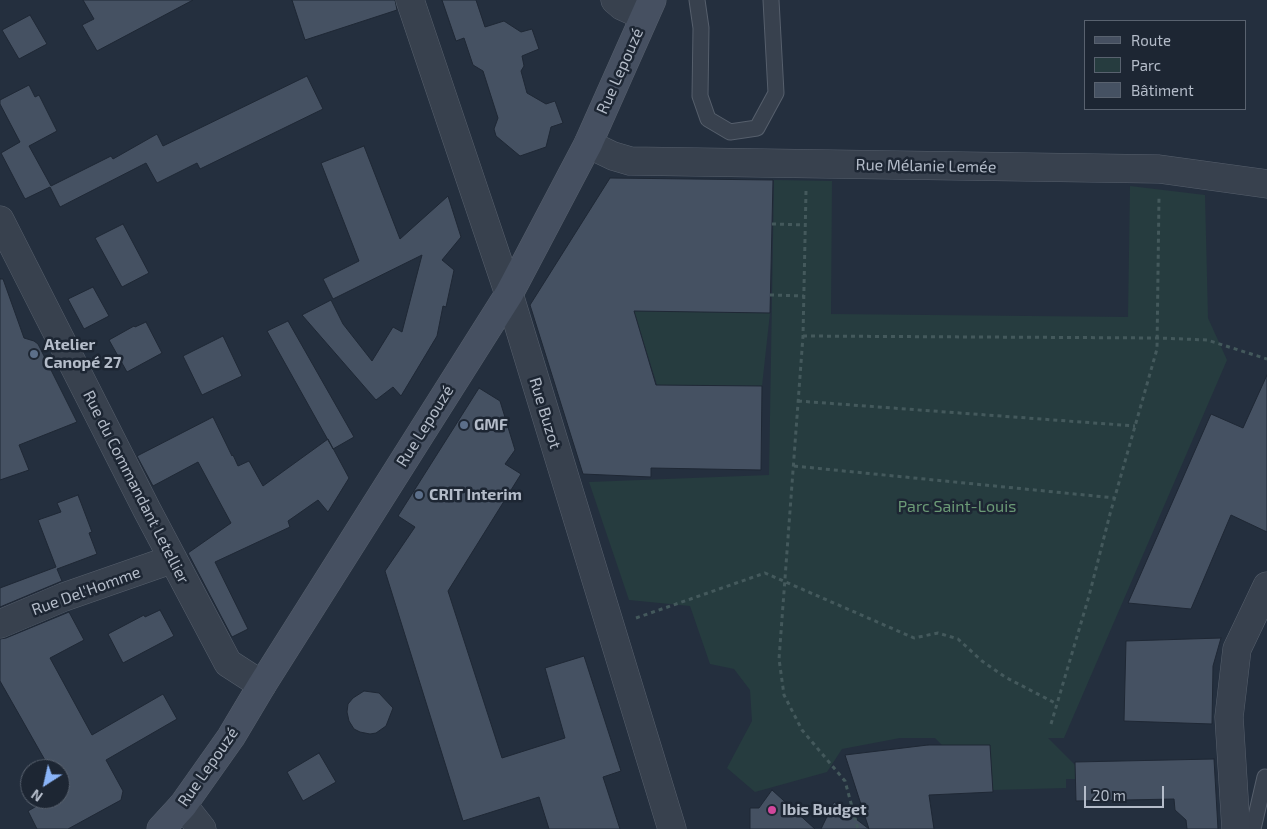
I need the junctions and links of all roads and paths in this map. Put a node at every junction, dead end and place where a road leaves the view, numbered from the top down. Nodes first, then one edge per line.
1 (410, 0) edge
2 (615, 0) edge
3 (697, 0) edge
4 (771, 0) edge
5 (648, 8) edge
6 (588, 144) junction
7 (807, 164) junction
8 (1159, 169) junction
9 (1267, 184) edge
10 (0, 220) edge
11 (772, 224) dead end
12 (805, 225) junction
13 (509, 294) junction
14 (770, 295) dead end
15 (804, 296) junction
16 (803, 336) junction
17 (1158, 338) junction
18 (1267, 359) edge
19 (798, 402) junction
20 (1135, 426) junction
21 (794, 466) junction
22 (1115, 498) junction
23 (173, 559) junction
24 (786, 580) junction
25 (1267, 586) edge
26 (0, 624) edge
27 (611, 627) junction
28 (262, 685) junction
29 (1057, 704) junction
30 (1051, 724) dead end
31 (1264, 777) dead end
32 (183, 805) junction
33 (161, 829) edge
34 (202, 829) edge
35 (672, 829) edge
36 (858, 829) edge
37 (1236, 829) edge
38 (1253, 829) edge

1 - 13 street, Rue Buzot
2 - 5 street
3 - 4 lane
5 - 6 main road, Rue Lepouzé
6 - 7 street, Rue Mélanie Lemée
6 - 13 main road, Rue Lepouzé
7 - 8 street, Rue Mélanie Lemée
7 - 12 path
8 - 9 street, Rue Mélanie Lemée
8 - 17 path
10 - 23 street, Rue du Commandant Letellier
11 - 12 path
12 - 15 path
13 - 27 street, Rue Buzot
13 - 28 main road, Rue Lepouzé
14 - 15 path
15 - 16 path
16 - 17 path
16 - 19 path
17 - 18 path
17 - 20 path
19 - 20 path
19 - 21 path
20 - 22 path
21 - 22 path
21 - 24 path
22 - 29 path
23 - 26 street, Rue Del'Homme
23 - 28 street, Rue du Commandant Letellier
24 - 27 path
24 - 29 path
24 - 36 path
25 - 37 street
27 - 35 street, Rue Buzot
28 - 32 main road, Rue Lepouzé
29 - 30 path
31 - 38 lane
32 - 33 main road, Rue Lepouzé
32 - 34 street

